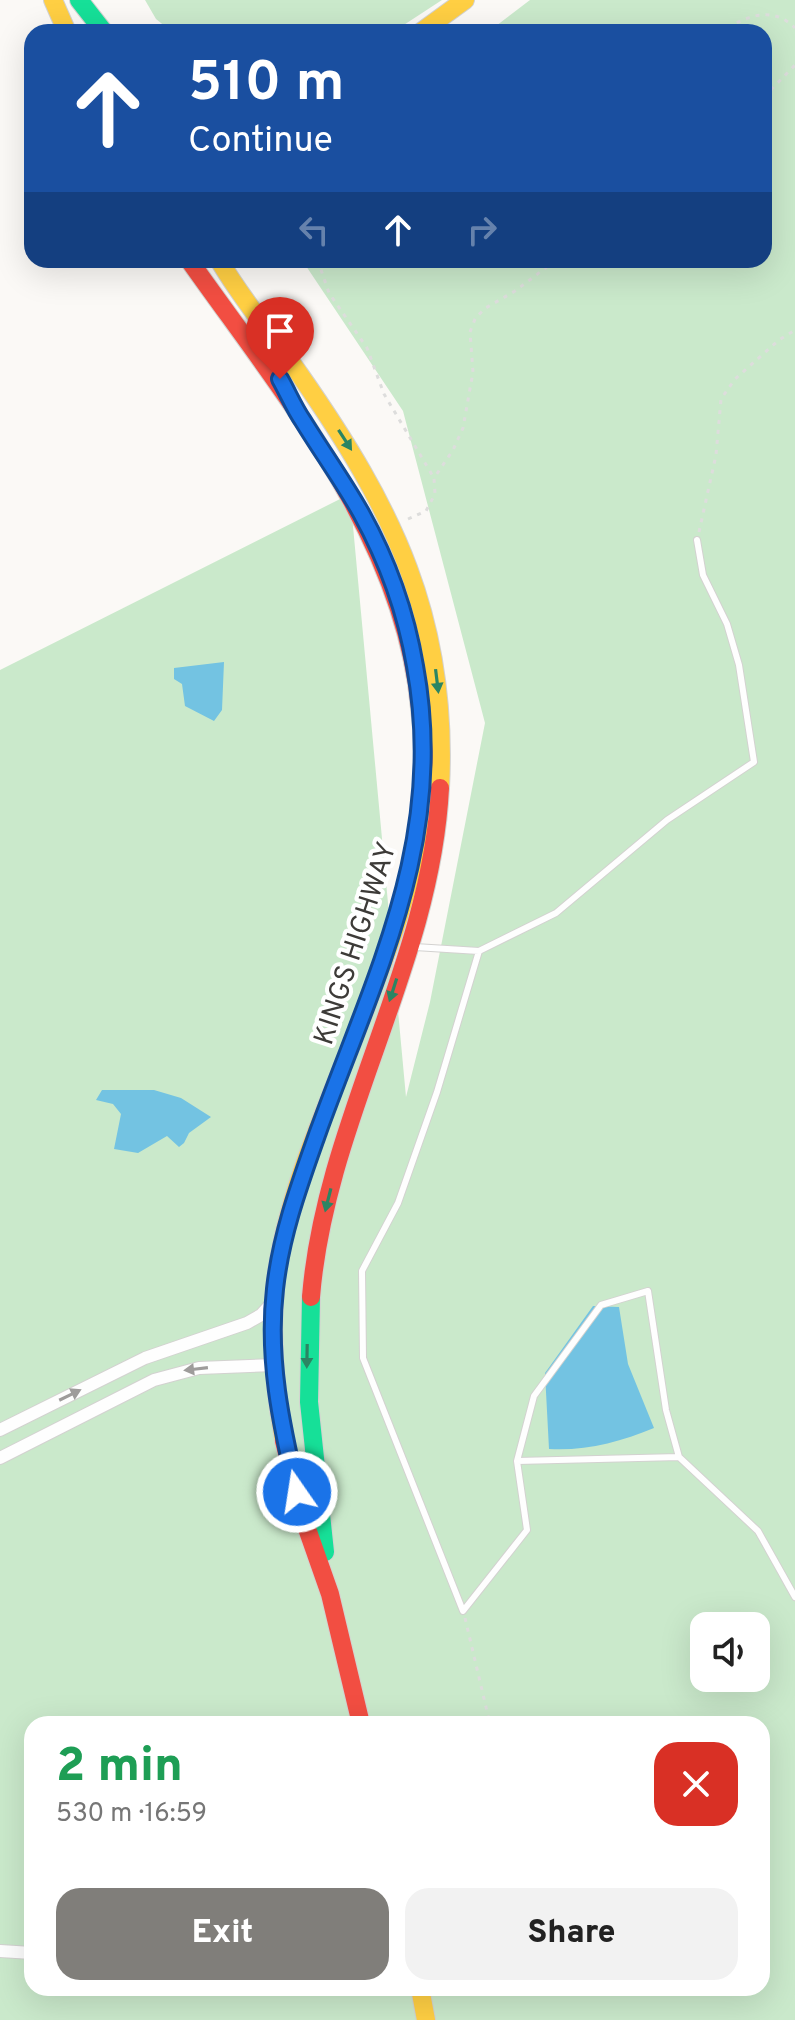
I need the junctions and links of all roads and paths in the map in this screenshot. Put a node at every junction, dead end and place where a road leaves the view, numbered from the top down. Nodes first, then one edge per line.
1 (44, 0) edge
2 (53, 0) edge
3 (79, 0) edge
4 (465, 0) edge
5 (52, 24) edge
6 (64, 24) edge
7 (96, 24) edge
8 (432, 24) edge
9 (740, 24) edge
10 (795, 28) edge
11 (795, 65) edge
12 (772, 89) edge
13 (195, 268) edge
14 (207, 268) edge
15 (224, 268) edge
16 (233, 268) edge
17 (320, 268) edge
18 (545, 268) edge
19 (253, 307) junction
20 (795, 330) edge
21 (302, 420) junction
22 (434, 478) junction
23 (426, 511) dead end
24 (697, 540) joint
25 (408, 946) junction
26 (479, 951) junction
27 (317, 1250) junction
28 (274, 1300) junction
29 (274, 1365) junction
30 (0, 1430) edge
31 (679, 1457) junction
32 (0, 1458) edge
33 (517, 1461) junction
34 (329, 1592) junction
35 (795, 1597) edge
36 (463, 1611) junction
37 (359, 1716) edge
38 (488, 1716) edge
39 (0, 1951) edge
40 (24, 1952) edge
41 (422, 1996) edge
42 (426, 2020) edge

1 - 5 main road
2 - 6 main road
3 - 7 main road
4 - 8 main road
9 - 10 path
11 - 12 path
13 - 21 main road, KINGS HIGHWAY
14 - 21 main road
15 - 19 main road, KINGS HIGHWAY
16 - 19 main road
17 - 22 path
18 - 22 path
19 -> 25 main road, KINGS HIGHWAY
20 - 24 path
21 - 28 main road, KINGS HIGHWAY
22 - 23 path
24 - 26 lane
25 - 26 lane
25 -> 27 main road, KINGS HIGHWAY
26 - 36 lane
27 - 29 main road
27 -> 34 main road, KINGS HIGHWAY
28 - 29 main road, KINGS HIGHWAY
30 -> 28 street
29 -> 32 street
29 - 34 main road, KINGS HIGHWAY
31 - 33 lane
31 - 33 lane
31 - 35 lane
33 - 36 lane
34 - 37 main road, KINGS HIGHWAY
36 - 38 path
39 - 40 street
41 - 42 main road

